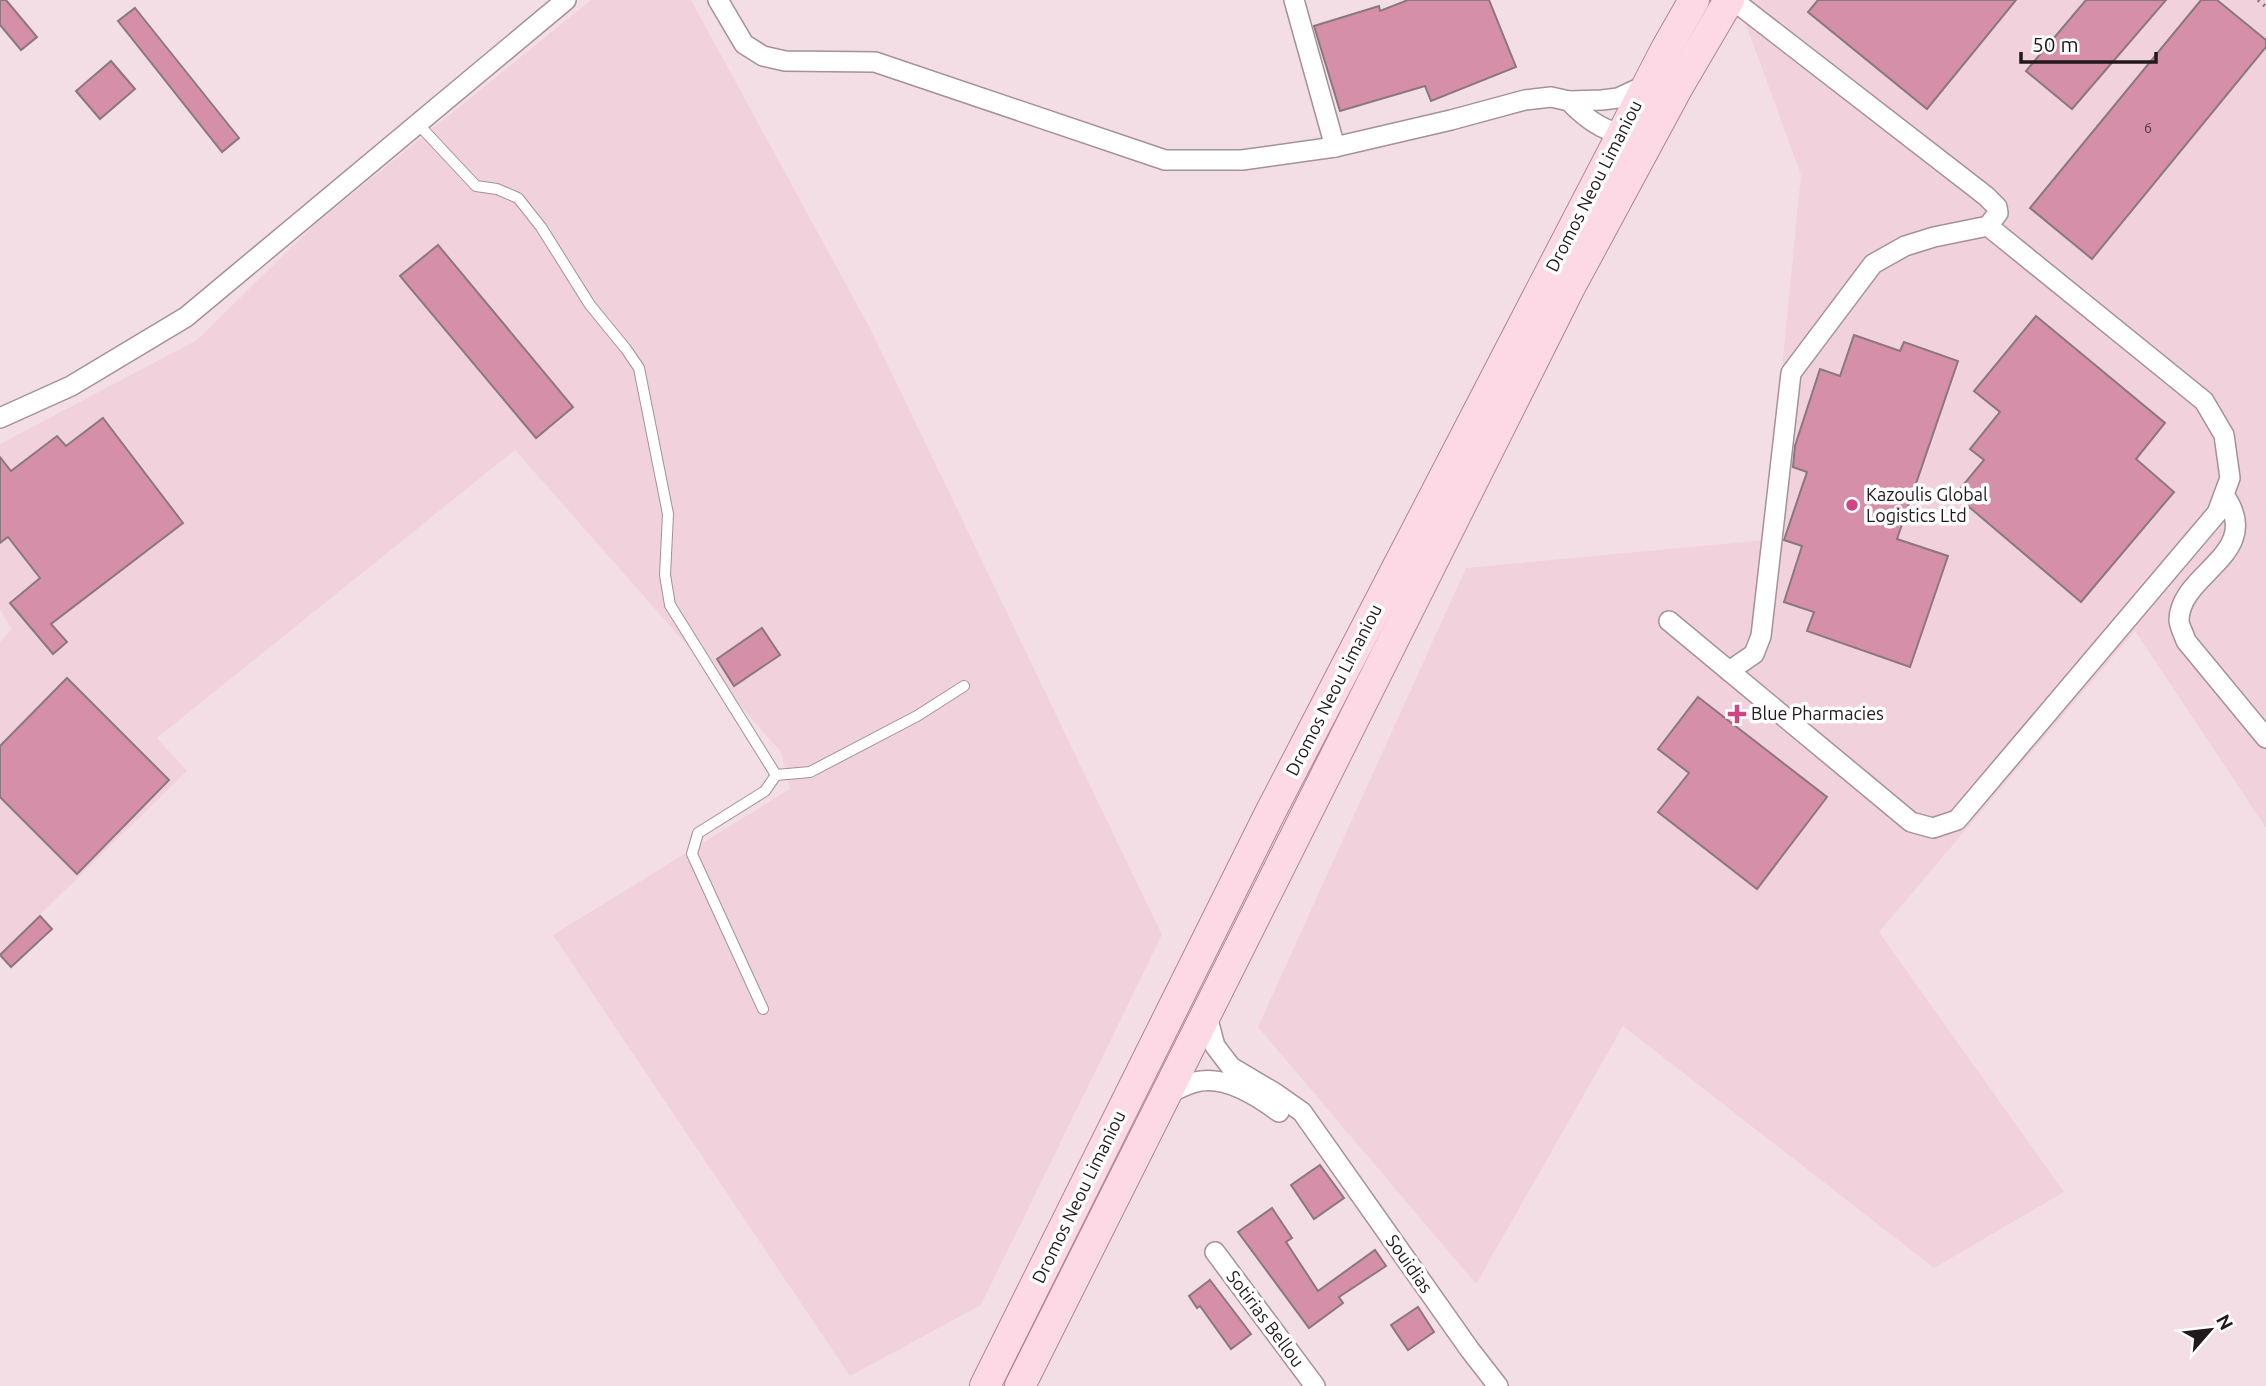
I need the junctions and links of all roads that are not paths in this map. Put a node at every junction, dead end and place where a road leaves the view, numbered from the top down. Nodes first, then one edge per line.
1 (566, 0) edge
2 (718, 0) edge
3 (1294, 0) edge
4 (1694, 0) edge
5 (1731, 0) edge
6 (1648, 84) junction
7 (1678, 87) junction
8 (1569, 101) junction
9 (418, 124) junction
10 (1622, 134) junction
11 (1335, 147) junction
12 (1988, 226) junction
13 (0, 418) edge
14 (2224, 495) junction
15 (1669, 621) dead end
16 (1728, 671) junction
17 (964, 686) dead end
18 (2266, 738) edge
19 (776, 775) junction
20 (763, 1009) dead end
21 (1207, 1016) junction
22 (1169, 1093) junction
23 (1321, 1140) junction
24 (1215, 1252) dead end
25 (985, 1386) edge
26 (1020, 1386) edge
27 (1315, 1386) edge
28 (1498, 1386) edge

1 - 9 street
2 - 11 street
3 - 11 street
4 - 6 main road, Dromos Neou Limaniou
5 - 7 main road, Dromos Neou Limaniou
5 - 12 street
6 - 8 street
6 - 10 main road, Dromos Neou Limaniou
7 - 10 street
7 - 21 main road, Dromos Neou Limaniou
8 - 10 street
8 - 11 street
9 - 13 street
9 - 19 lane
10 - 25 main road, Dromos Neou Limaniou
12 - 14 street
12 - 16 street
14 - 16 street
14 - 18 street
15 - 16 street
17 - 19 lane
19 - 20 lane
21 - 22 main road, Dromos Neou Limaniou
21 - 23 street, Souidias
22 - 23 street, Souidias
22 - 26 main road, Dromos Neou Limaniou
23 - 28 street, Souidias
24 - 27 street, Sotirias Bellou

